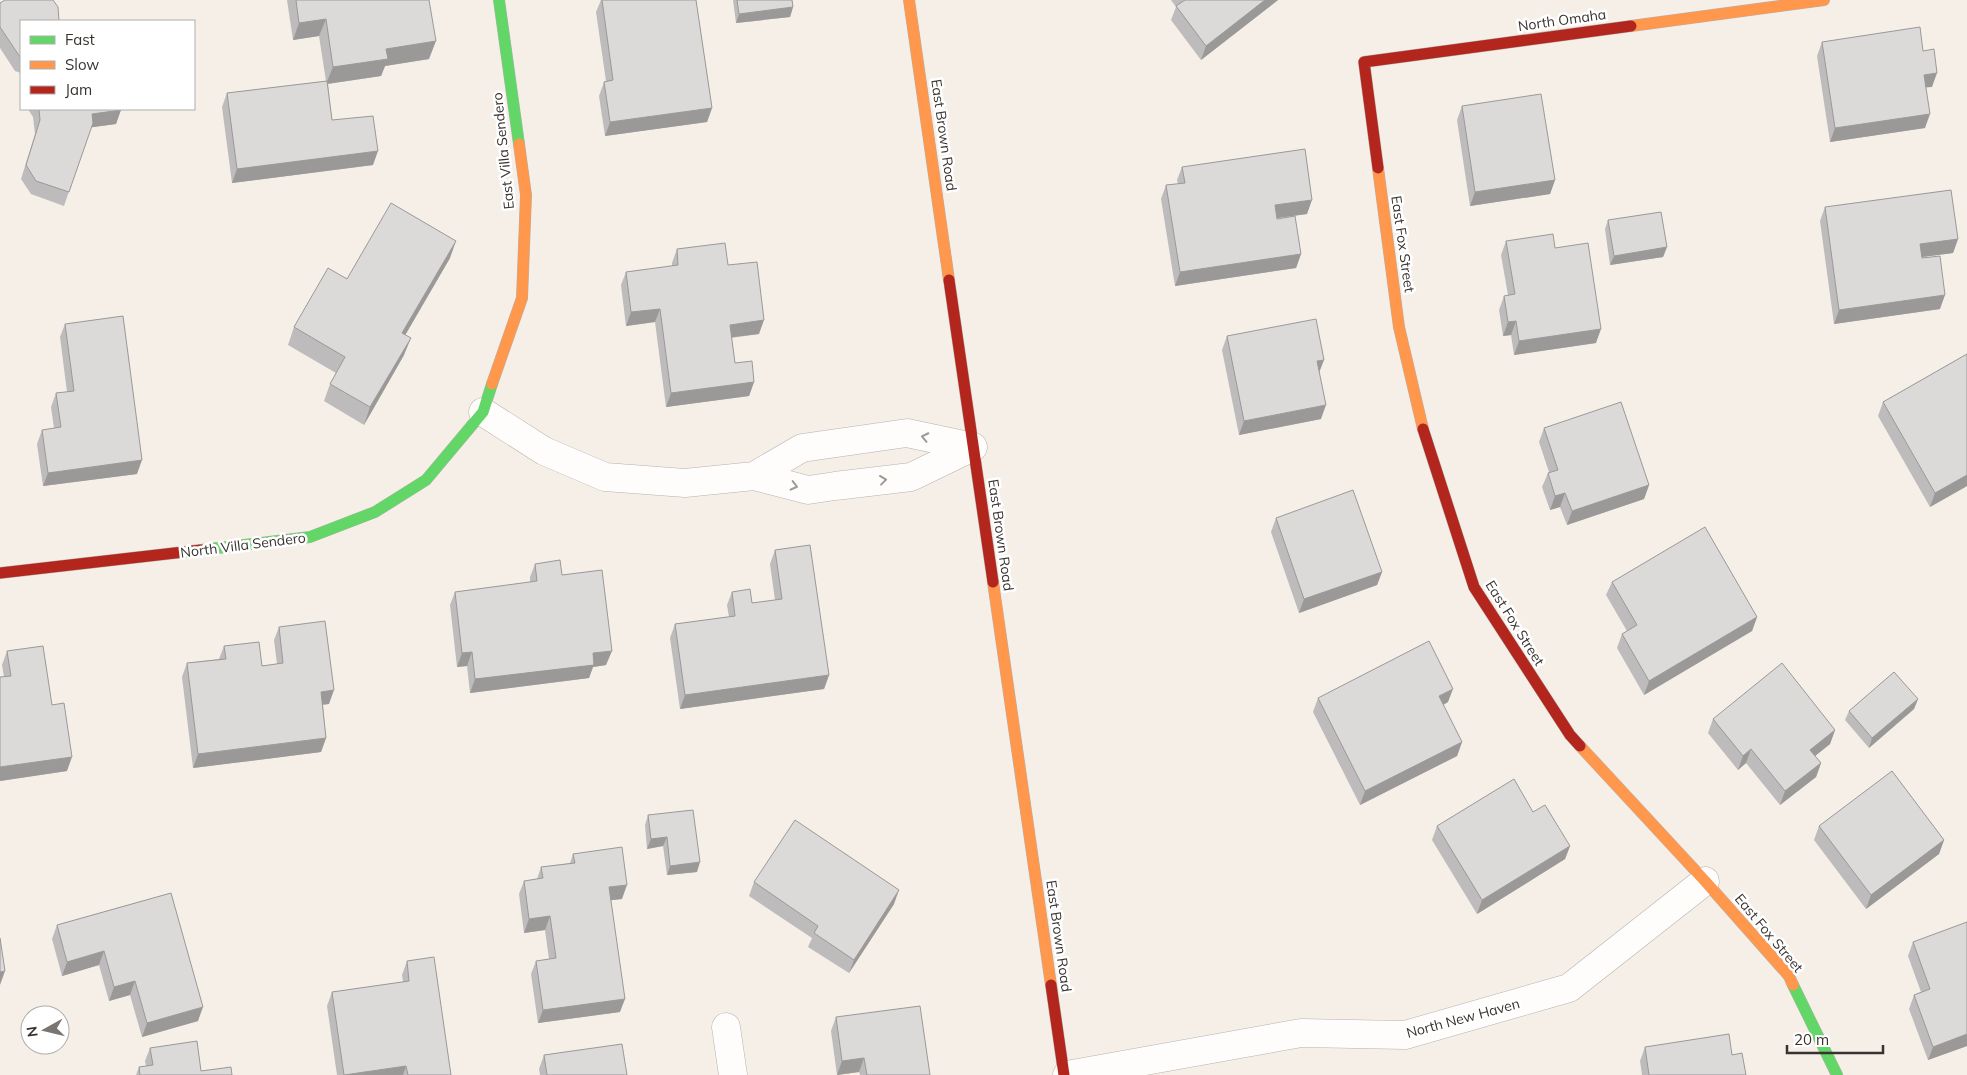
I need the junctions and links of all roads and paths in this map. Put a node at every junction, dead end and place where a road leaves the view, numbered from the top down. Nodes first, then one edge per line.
1 (499, 0) edge
2 (909, 0) edge
3 (1824, 0) edge
4 (1364, 62) joint
5 (483, 412) junction
6 (973, 447) junction
7 (754, 476) junction
8 (0, 573) edge
9 (1705, 881) junction
10 (726, 1027) dead end
11 (733, 1075) edge
12 (1065, 1075) edge
13 (1837, 1075) edge

1 - 5 street, East Villa Sendero
2 - 6 street, East Brown Road
3 - 4 street, North Omaha
4 - 9 street, East Fox Street
5 - 7 street
5 - 8 street, North Villa Sendero
7 -> 6 street
6 -> 7 street
6 - 12 street, East Brown Road
9 - 12 street, North New Haven
9 - 13 street, East Fox Street
10 - 11 street

